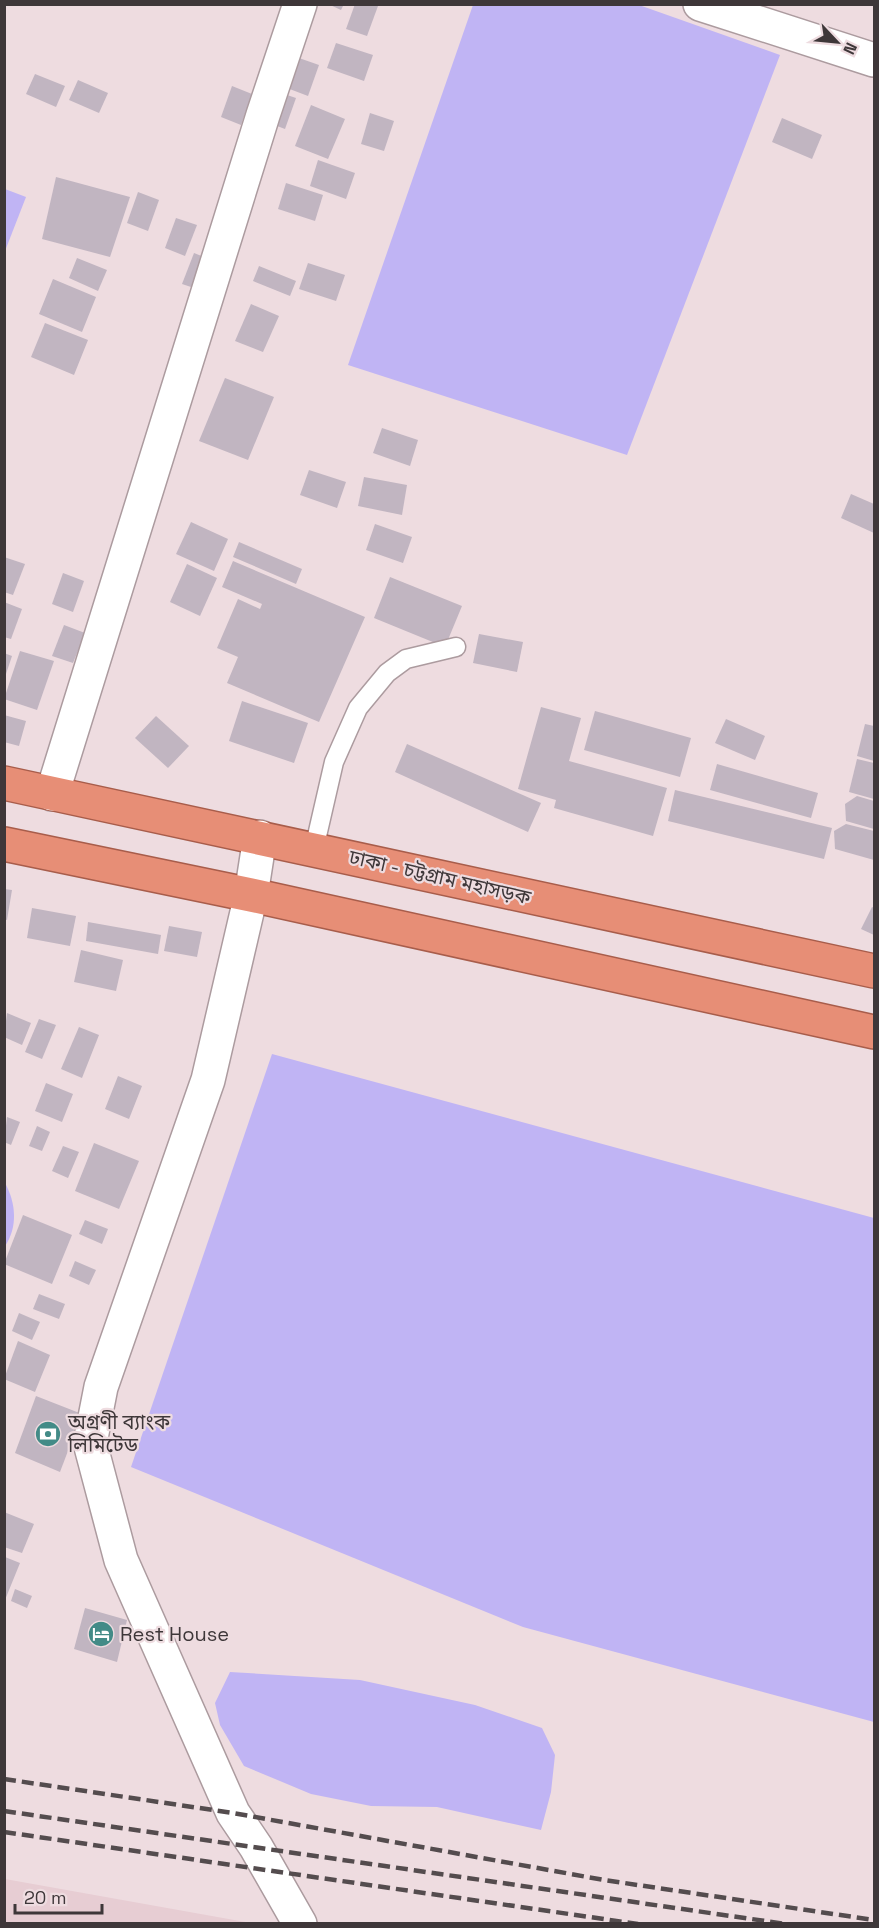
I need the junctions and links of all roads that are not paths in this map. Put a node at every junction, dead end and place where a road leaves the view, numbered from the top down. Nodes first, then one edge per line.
1 (300, 4) edge
2 (700, 4) edge
3 (874, 60) edge
4 (456, 647) dead end
5 (4, 783) edge
6 (52, 794) junction
7 (260, 837) junction
8 (4, 844) edge
9 (314, 849) junction
10 (251, 895) junction
11 (874, 971) edge
12 (874, 1032) edge
13 (300, 1923) edge

1 - 6 street
2 - 3 street
4 - 9 lane
5 - 6 highway, ঢাকা - চট্টগ্রাম মহাসড়ক
6 - 7 highway, ঢাকা - চট্টগ্রাম মহাসড়ক
7 - 9 highway, ঢাকা - চট্টগ্রাম মহাসড়ক
7 - 10 street
8 - 10 highway
9 - 11 highway, ঢাকা - চট্টগ্রাম মহাসড়ক
10 - 12 highway
10 - 13 street

